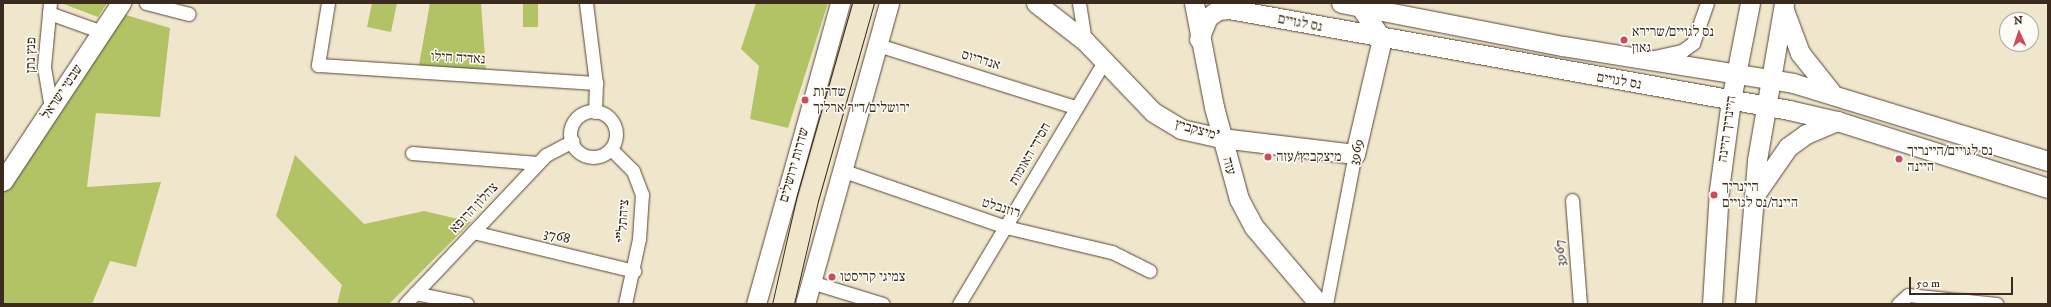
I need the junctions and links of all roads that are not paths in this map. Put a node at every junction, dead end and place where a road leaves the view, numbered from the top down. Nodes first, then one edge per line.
1 (121, 3) edge
2 (146, 3) edge
3 (328, 3) edge
4 (586, 3) edge
5 (840, 3) edge
6 (889, 3) edge
7 (1036, 3) edge
8 (1079, 3) edge
9 (1194, 3) edge
10 (1341, 3) edge
11 (1707, 3) edge
12 (1750, 3) edge
13 (1361, 4) edge
14 (1784, 4) edge
15 (50, 8) edge
16 (189, 14) dead end
17 (102, 32) junction
18 (1199, 39) junction
19 (1382, 39) junction
20 (1085, 41) junction
21 (878, 45) junction
22 (1649, 58) junction
23 (1104, 62) junction
24 (1736, 72) junction
25 (1769, 78) junction
26 (596, 83) junction
27 (1831, 92) junction
28 (1731, 100) junction
29 (1764, 106) junction
30 (1075, 107) junction
31 (51, 108) junction
32 (595, 112) junction
33 (1837, 121) junction
34 (1221, 138) junction
35 (572, 141) junction
36 (611, 149) junction
37 (412, 153) dead end
38 (1354, 154) junction
39 (2048, 161) edge
40 (538, 163) junction
41 (844, 171) junction
42 (3, 181) edge
43 (2048, 188) edge
44 (1753, 197) junction
45 (1572, 200) dead end
46 (1006, 227) junction
47 (473, 232) junction
48 (634, 271) junction
49 (1150, 271) dead end
50 (811, 282) junction
51 (415, 293) junction
52 (405, 304) edge
53 (467, 304) edge
54 (625, 304) edge
55 (756, 304) edge
56 (805, 304) edge
57 (883, 304) edge
58 (959, 304) edge
59 (1319, 304) edge
60 (1326, 304) edge
61 (1580, 304) edge
62 (1712, 304) edge
63 (1745, 304) edge
64 (1898, 304) edge
65 (1997, 304) edge

1 - 17 street, שבטי ישראל
2 - 16 street
3 - 26 street, נאדיה חילו
4 - 26 street
5 - 55 street, שדרות ירושלים
6 - 21 street
7 - 20 street, מיצקביץ'
8 - 20 street
9 - 18 street, עזה
10 - 13 street, נס לגויים
11 - 22 street
12 - 24 street, היינריך היינה
13 - 19 street
13 - 22 street, נס לגויים
14 - 25 street
14 - 27 street
15 - 17 street
15 - 31 street, פנץ נתן
17 - 31 street, שבטי ישראל
18 - 19 street, נס לגויים
18 - 34 street, עזה
19 - 28 street, נס לגויים
19 - 38 street, 3969
20 - 23 street, מיצקביץ'
21 - 30 street, אנדריוס
21 - 41 street
22 - 24 street, נס לגויים
23 - 30 street, חסידי האומות
23 - 34 street, מיצקביץ'
24 - 25 street, נס לגויים
24 - 28 street, היינריך היינה
25 - 27 street, נס לגויים
25 - 29 street
26 - 32 street
27 - 39 street, נס לגויים
28 - 29 street, נס לגויים
28 - 62 street, היינריך היינה
29 - 33 street, נס לגויים
29 - 44 street
30 - 46 street, חסידי האומות
31 - 42 street, שבטי ישראל
32 - 35 street
32 - 36 street
33 - 43 street, נס לגויים
33 - 44 street
34 - 38 street, מיצקביץ'
34 - 59 street, עזה
35 - 36 street
35 - 40 street, צהלון הרופא
36 - 48 street, ציהתל"י
37 - 40 street
38 - 60 street, 3969
40 - 47 street, צהלון הרופא
41 - 46 street, רוזנבלט
41 - 50 street
44 - 63 street
45 - 61 street, 3967
46 - 49 street, רוזנבלט
46 - 58 street, חסידי האומות
47 - 48 street, 3768
47 - 51 street, צהלון הרופא
48 - 54 street, ציהתל"י
50 - 56 street
50 - 57 street
51 - 52 street, צהלון הרופא
51 - 53 street
64 - 65 street

